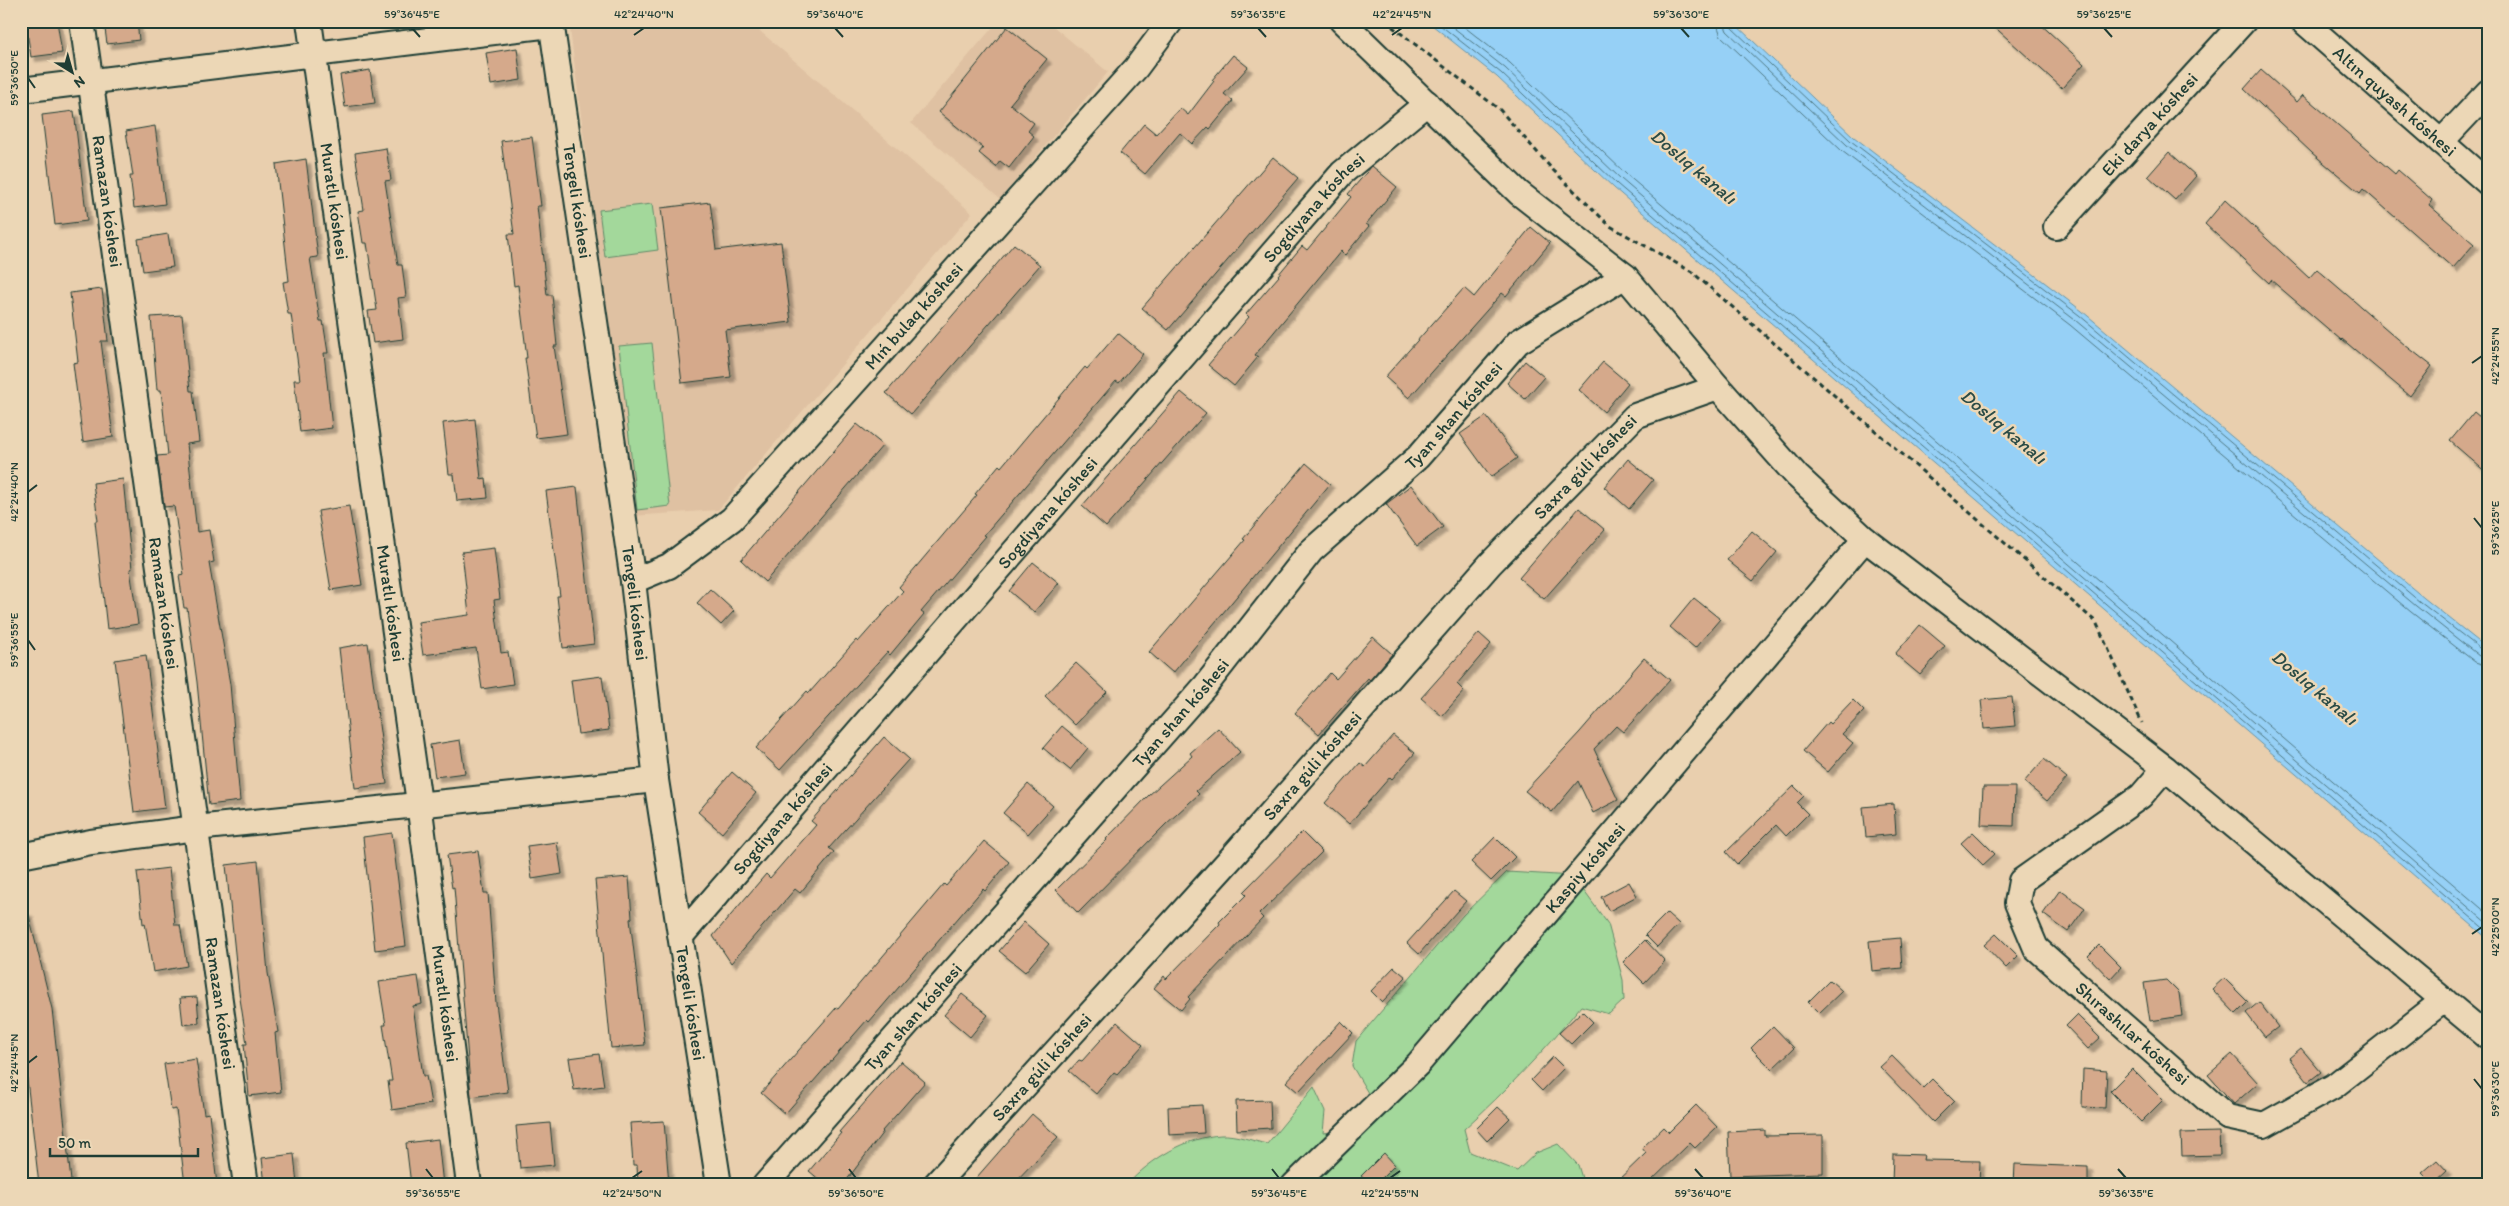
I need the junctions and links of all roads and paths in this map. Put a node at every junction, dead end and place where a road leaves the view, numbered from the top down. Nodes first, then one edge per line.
1 (82, 21) edge
2 (309, 21) edge
3 (1171, 21) edge
4 (1342, 21) edge
5 (1386, 21) edge
6 (2244, 21) edge
7 (2303, 21) edge
8 (551, 23) edge
9 (314, 56) junction
10 (90, 80) junction
11 (21, 90) edge
12 (2488, 92) edge
13 (1428, 103) junction
14 (2441, 142) junction
15 (2488, 183) edge
16 (2056, 227) dead end
17 (1625, 276) junction
18 (1718, 387) junction
19 (1865, 539) junction
20 (632, 582) junction
21 (2143, 724) dead end
22 (2165, 768) junction
23 (656, 780) junction
24 (419, 803) junction
25 (196, 828) junction
26 (21, 856) edge
27 (681, 936) junction
28 (2444, 1000) junction
29 (2488, 1037) edge
30 (246, 1185) edge
31 (470, 1185) edge
32 (719, 1185) edge
33 (765, 1185) edge
34 (935, 1185) edge
35 (1294, 1185) edge

1 - 10 street, Ramazan kóshesi
2 - 9 street, Muratlı kóshesi
3 - 20 street, Mıń bulaq kóshesi
4 - 13 street
5 - 21 path
6 - 16 street, Eki darya kóshesi
7 - 14 street, Altın quyash kóshesi
8 - 9 street
8 - 20 street, Tengeli kóshesi
9 - 10 street
9 - 24 street, Muratlı kóshesi
10 - 11 street
10 - 25 street, Ramazan kóshesi
12 - 14 street
13 - 17 street
13 - 27 street, Sogdiyana kóshesi
14 - 15 street, Altın quyash kóshesi
17 - 18 street
17 - 33 street, Tyan shan kóshesi
18 - 19 street
18 - 34 street, Saxra gúli kóshesi
19 - 22 street
19 - 35 street, Kaspiy kóshesi
20 - 23 street, Tengeli kóshesi
22 - 28 street
22 - 28 street, Shırashılar kóshesi
23 - 24 street
23 - 27 street, Tengeli kóshesi
24 - 25 street
24 - 31 street, Muratlı kóshesi
25 - 26 street
25 - 30 street, Ramazan kóshesi
27 - 32 street, Tengeli kóshesi
28 - 29 street

